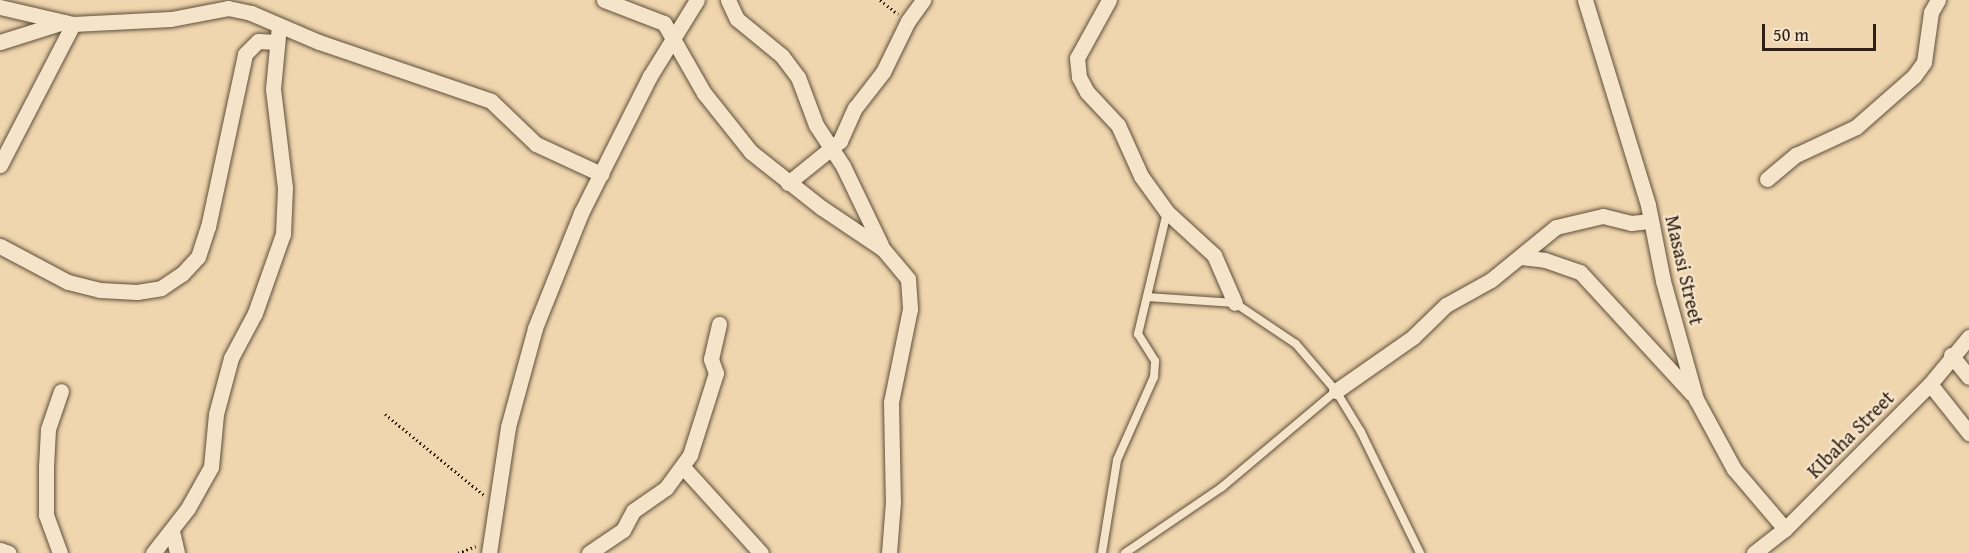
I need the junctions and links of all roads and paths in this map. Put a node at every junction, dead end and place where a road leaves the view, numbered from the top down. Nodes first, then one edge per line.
1 (604, 0) edge
2 (697, 0) edge
3 (728, 0) edge
4 (880, 0) edge
5 (923, 0) edge
6 (1109, 0) edge
7 (1585, 0) edge
8 (1938, 0) edge
9 (231, 4) edge
10 (0, 7) edge
11 (908, 21) junction
12 (69, 23) junction
13 (279, 25) junction
14 (672, 40) junction
15 (0, 42) edge
16 (277, 42) junction
17 (832, 148) junction
18 (0, 165) edge
19 (601, 174) junction
20 (1767, 179) dead end
21 (788, 183) junction
22 (1167, 212) junction
23 (1651, 221) junction
24 (2, 243) edge
25 (883, 249) junction
26 (1521, 257) junction
27 (1147, 297) junction
28 (1235, 303) junction
29 (719, 324) dead end
30 (1969, 337) edge
31 (1951, 355) junction
32 (1969, 377) edge
33 (1930, 384) junction
34 (61, 391) dead end
35 (1336, 391) junction
36 (1696, 399) junction
37 (385, 414) dead end
38 (1969, 433) edge
39 (683, 467) junction
40 (495, 505) junction
41 (1785, 529) junction
42 (172, 531) junction
43 (0, 550) edge
44 (1419, 552) edge
45 (9, 553) edge
46 (60, 553) edge
47 (153, 553) edge
48 (177, 553) edge
49 (489, 553) edge
50 (590, 553) edge
51 (761, 553) edge
52 (889, 553) edge
53 (1102, 553) edge
54 (1125, 553) edge
55 (1754, 553) edge

1 - 14 street
2 - 14 street
3 - 17 street
4 - 11 path
5 - 11 street
6 - 22 street
7 - 23 street, Masasi Street
8 - 20 street
9 - 12 street
9 - 13 street
10 - 12 street
11 - 17 street
12 - 15 street
12 - 18 street
13 - 16 street
13 - 19 street
14 - 19 street
14 - 21 street
16 - 24 street
16 - 42 street
17 - 21 street
17 - 25 street
19 - 40 street
21 - 25 street
22 - 27 lane
22 - 28 street
23 - 26 street
23 - 36 street, Masasi Street
25 - 52 street
26 - 35 street
26 - 36 street
27 - 28 lane
27 - 53 lane
28 - 35 lane
29 - 39 street
30 - 31 street, KIbaha Street
31 - 32 street
31 - 33 street, KIbaha Street
33 - 38 street
33 - 41 street, KIbaha Street
34 - 46 street
35 - 44 lane
35 - 54 lane
36 - 41 street, Masasi Street
37 - 40 path
39 - 50 street
39 - 51 street
40 - 49 street
41 - 55 street, KIbaha Street
42 - 47 street
42 - 48 street
43 - 45 street

